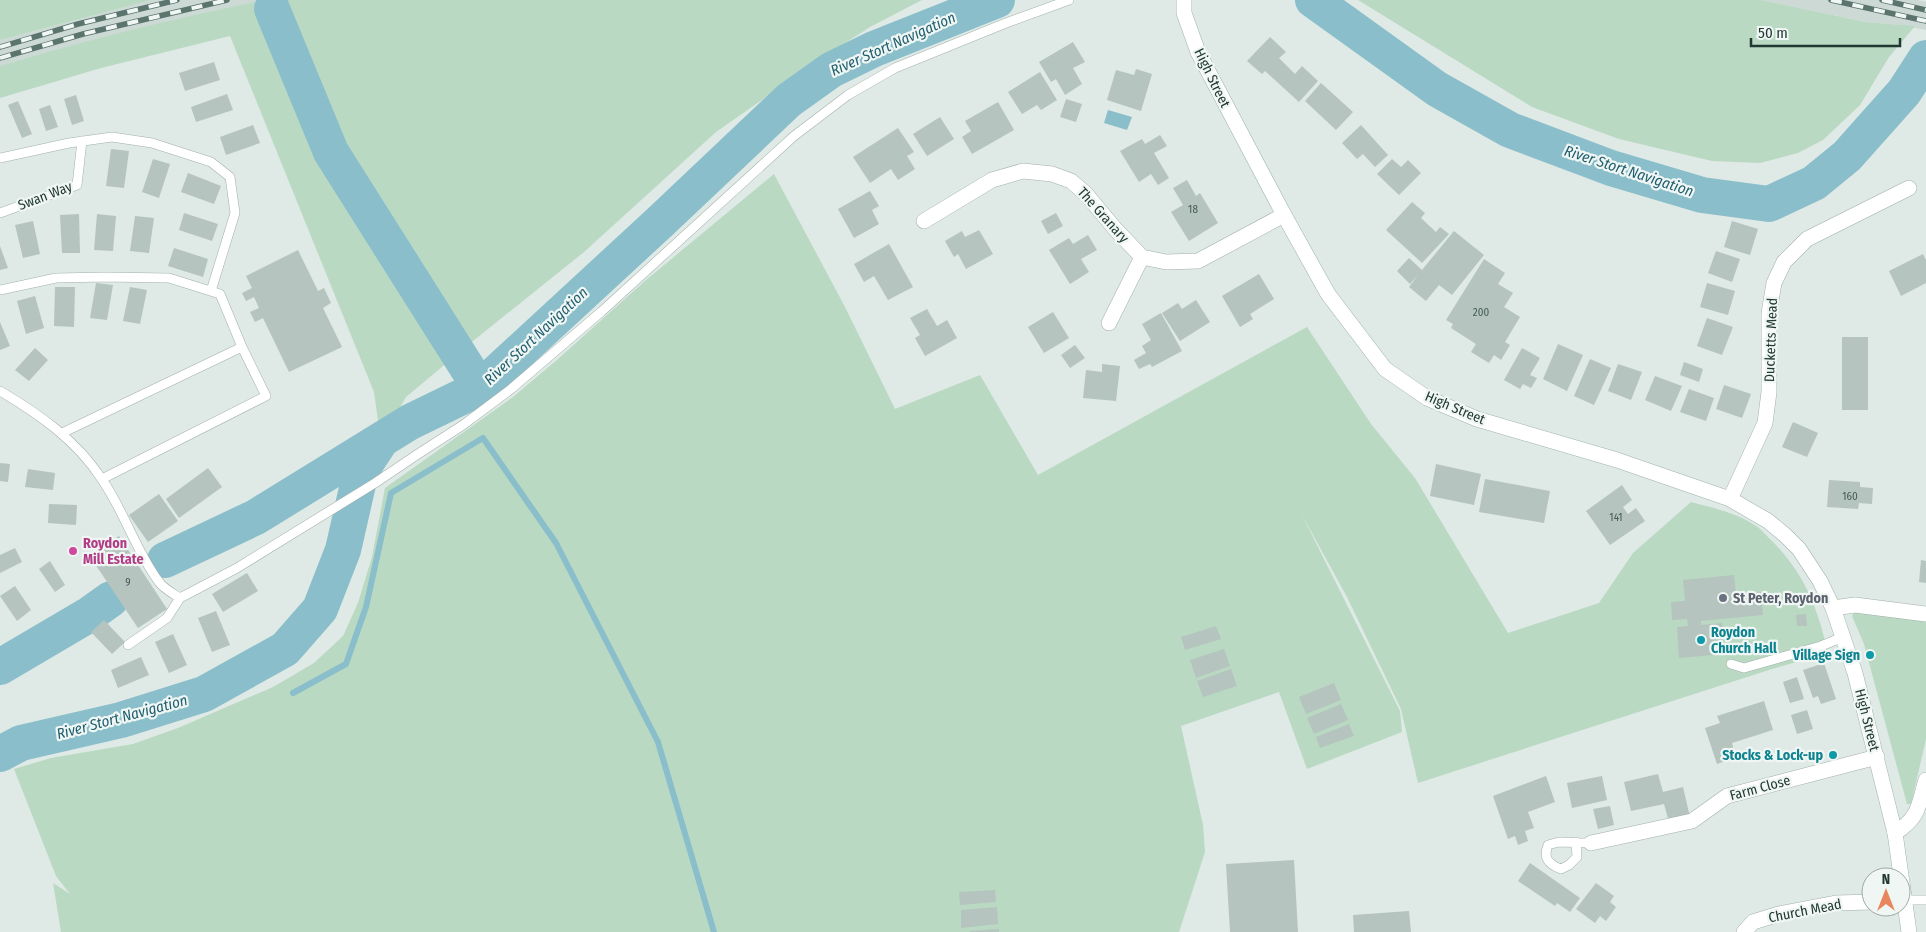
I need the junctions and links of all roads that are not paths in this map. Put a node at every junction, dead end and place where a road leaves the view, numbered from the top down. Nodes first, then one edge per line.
1 (1069, 0) edge
2 (1184, 0) edge
3 (82, 141) junction
4 (0, 158) edge
5 (1909, 188) dead end
6 (0, 213) edge
7 (1284, 216) junction
8 (924, 221) dead end
9 (1142, 257) junction
10 (0, 290) edge
11 (211, 291) junction
12 (1109, 323) dead end
13 (242, 347) junction
14 (0, 391) edge
15 (62, 433) junction
16 (102, 479) junction
17 (1730, 499) junction
18 (180, 598) junction
19 (1833, 608) junction
20 (1926, 614) edge
21 (1843, 636) junction
22 (128, 645) dead end
23 (1731, 664) dead end
24 (1877, 757) junction
25 (1926, 780) edge
26 (1895, 833) junction
27 (1584, 843) dead end
28 (1899, 867) edge
29 (1911, 900) edge
30 (1926, 900) edge
31 (1861, 902) edge
32 (1906, 917) edge
33 (1744, 932) edge
34 (1909, 932) edge

1 - 18 lane
2 - 7 street, High Street
3 - 4 lane
3 - 6 lane, Swan Way
3 - 11 lane
5 - 17 street, Ducketts Mead
7 - 9 street
7 - 17 street, High Street
8 - 9 street, The Granary
9 - 12 street
10 - 11 lane
11 - 13 lane
13 - 15 lane
13 - 16 lane
14 - 15 lane
15 - 16 lane
16 - 18 lane
17 - 19 street, High Street
18 - 22 lane
19 - 20 street
19 - 21 street, High Street
21 - 23 lane
21 - 24 street, High Street
24 - 26 street, High Street
24 - 27 street, Farm Close
25 - 26 street
26 - 28 street, High Street
29 - 30 lane
31 - 33 street, Church Mead
32 - 34 street, High Street

